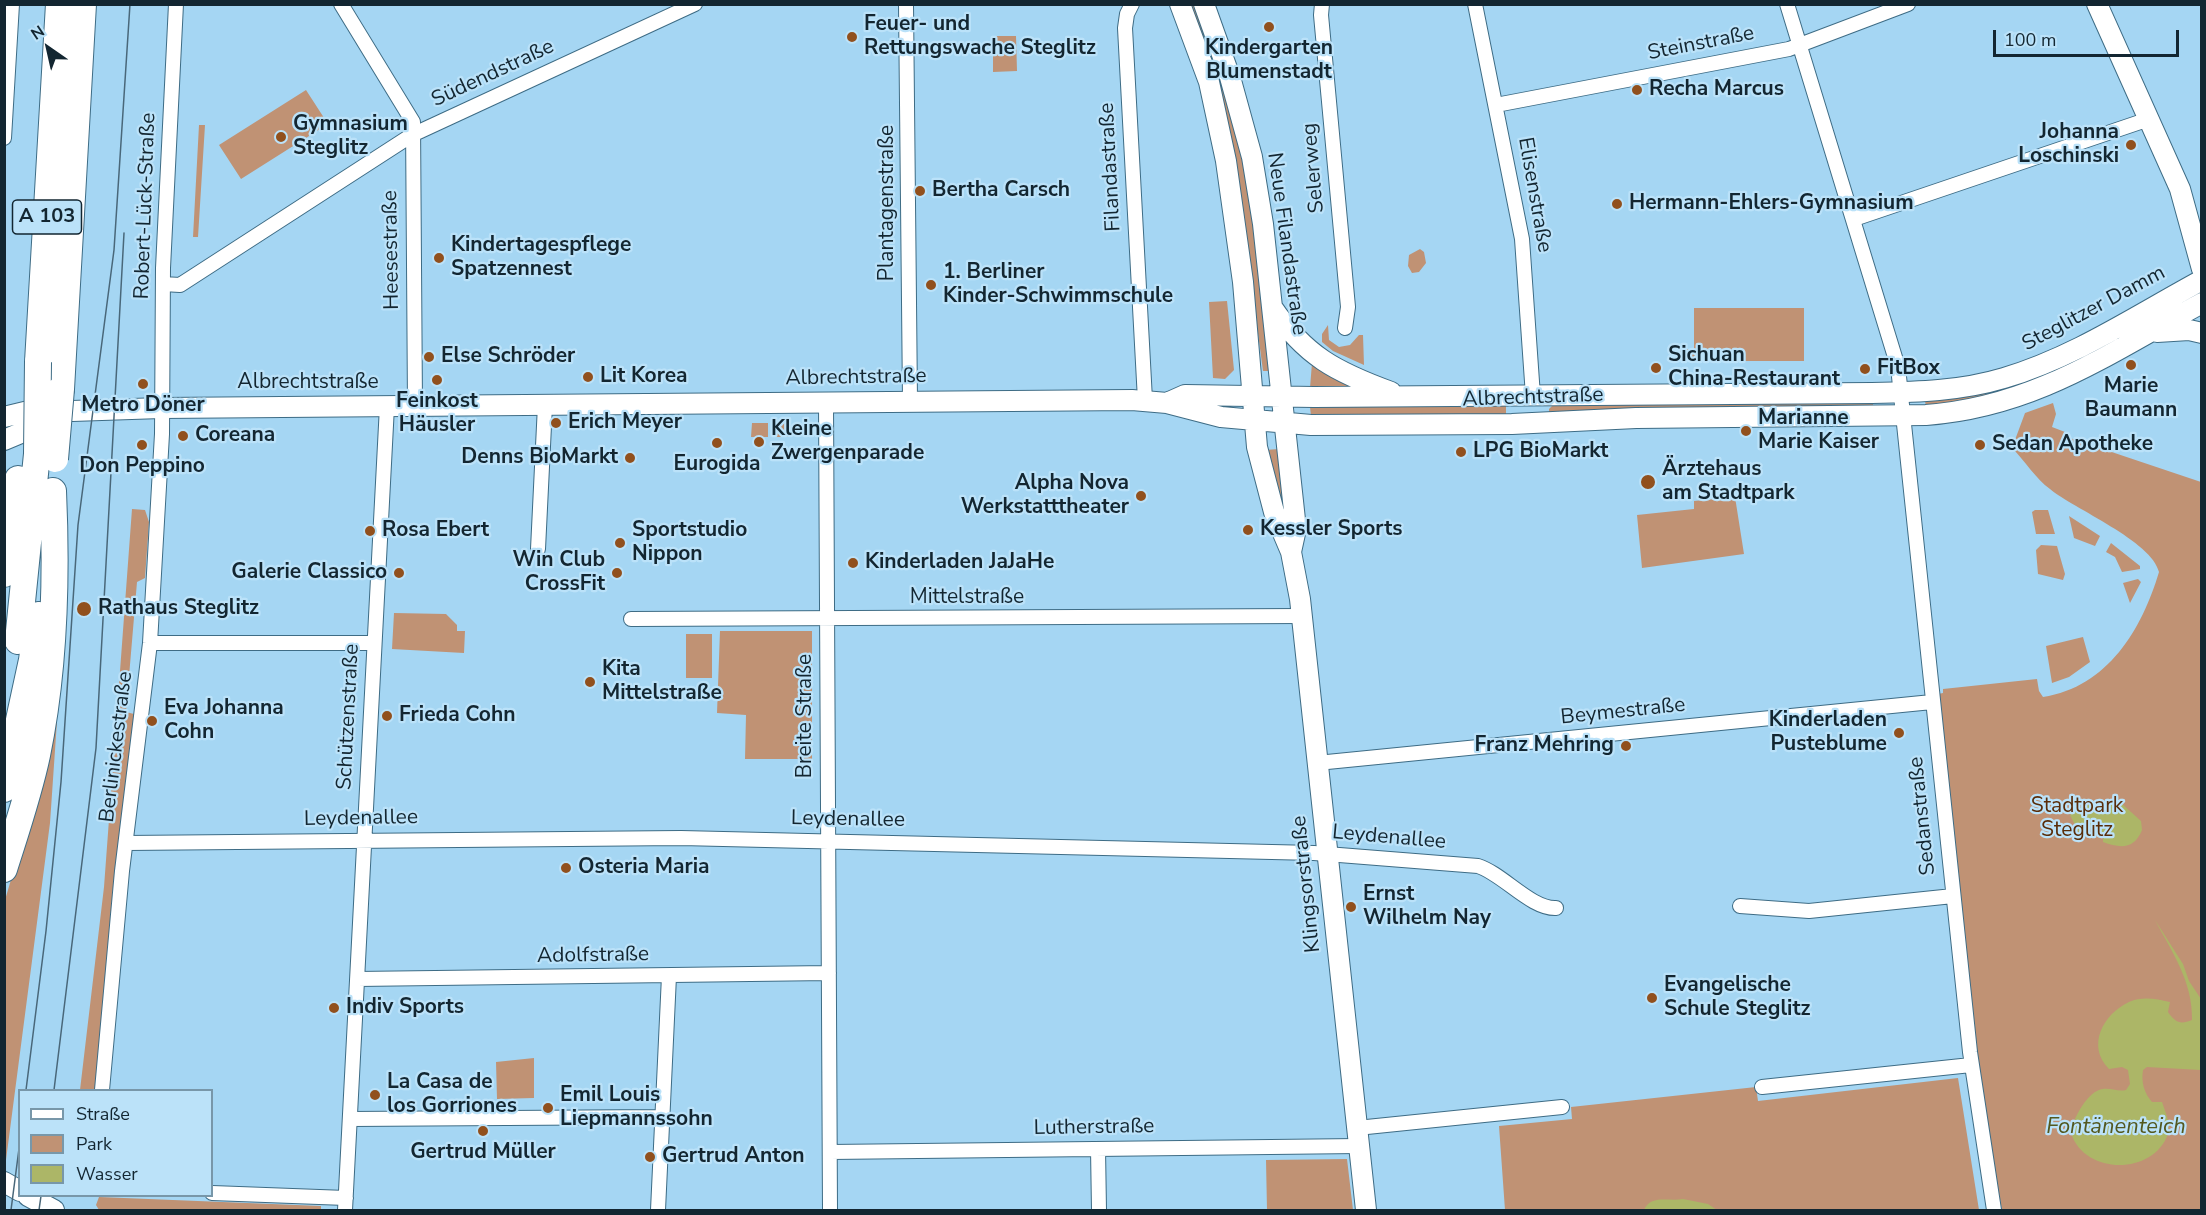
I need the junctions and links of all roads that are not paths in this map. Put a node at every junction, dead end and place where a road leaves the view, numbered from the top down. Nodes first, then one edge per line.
1 (12, 4) edge
2 (59, 4) edge
3 (83, 4) edge
4 (176, 4) edge
5 (341, 4) edge
6 (695, 4) edge
7 (906, 4) edge
8 (1132, 4) edge
9 (1180, 4) edge
10 (1204, 4) edge
11 (1322, 4) edge
12 (1475, 4) edge
13 (1787, 4) edge
14 (1908, 4) edge
15 (2097, 4) edge
16 (1800, 45) junction
17 (1496, 105) junction
18 (2149, 119) junction
19 (412, 135) junction
20 (4, 138) edge
21 (2180, 189) junction
22 (1854, 219) junction
23 (2202, 222) edge
24 (2202, 269) edge
25 (2202, 280) edge
26 (163, 284) junction
27 (2202, 303) edge
28 (1271, 306) junction
29 (1345, 328) dead end
30 (2202, 333) edge
31 (2146, 334) junction
32 (38, 362) junction
33 (1900, 393) junction
34 (1253, 396) junction
35 (1282, 396) junction
36 (1538, 396) junction
37 (1405, 397) junction
38 (1145, 400) junction
39 (910, 401) junction
40 (826, 402) junction
41 (1167, 403) junction
42 (545, 405) junction
43 (387, 406) junction
44 (415, 406) junction
45 (161, 408) junction
46 (72, 411) junction
47 (1902, 415) junction
48 (4, 417) edge
49 (1255, 420) junction
50 (1545, 423) junction
51 (1284, 424) junction
52 (5, 439) edge
53 (53, 491) junction
54 (538, 549) dead end
55 (1291, 552) junction
56 (4, 574) edge
57 (1302, 616) junction
58 (826, 618) junction
59 (632, 619) dead end
60 (150, 642) junction
61 (374, 643) junction
62 (1932, 702) junction
63 (12, 714) edge
64 (1317, 763) junction
65 (16, 790) edge
66 (364, 840) junction
67 (828, 841) junction
68 (126, 843) junction
69 (1328, 853) junction
70 (4, 869) edge
71 (1953, 896) junction
72 (1740, 906) dead end
73 (1557, 908) dead end
74 (829, 973) junction
75 (669, 976) junction
76 (357, 979) junction
77 (1971, 1065) junction
78 (1762, 1087) dead end
79 (102, 1089) edge
80 (1562, 1107) dead end
81 (662, 1117) junction
82 (350, 1119) junction
83 (1358, 1137) junction
84 (1098, 1149) junction
85 (830, 1152) junction
86 (4, 1182) edge
87 (18, 1190) edge
88 (213, 1193) edge
89 (30, 1197) edge
90 (345, 1204) edge
91 (54, 1210) edge
92 (658, 1210) edge
93 (830, 1210) edge
94 (1099, 1210) edge
95 (1366, 1210) edge
96 (1994, 1210) edge

1 - 20 street
2 - 32 highway, A 103
3 - 53 highway, A 103, bridge
4 - 26 street, Robert-Lück-Straße
5 - 19 street, Heesestraße
6 - 19 street, Südendstraße
7 - 39 street, Plantagenstraße
8 - 38 street, Filandastraße
9 - 34 main road
10 - 28 main road, Neue Filandastraße
11 - 29 street, Selerweg
12 - 17 street, Elisenstraße
13 - 16 street, Sedanstraße
14 - 16 street, Steinstraße
15 - 18 main road
16 - 17 street, Steinstraße
16 - 22 street, Sedanstraße
17 - 36 street, Elisenstraße
18 - 21 main road
18 - 22 street
19 - 26 street, Südendstraße
19 - 44 street, Heesestraße
21 - 23 main road
21 - 24 main road
22 - 33 street, Sedanstraße
25 - 33 main road, Steglitzer Damm
26 - 45 street, Robert-Lück-Straße
27 - 31 main road
28 - 35 main road, Neue Filandastraße
28 - 37 main road
30 - 31 main road
31 - 47 main road
32 - 56 highway, bridge
32 - 63 highway, bridge
33 - 36 main road, Albrechtstraße
33 - 47 street, Sedanstraße
34 - 35 main road, Albrechtstraße
34 - 41 main road, Albrechtstraße
34 - 49 main road
35 - 37 main road, Albrechtstraße
35 - 51 main road, Neue Filandastraße
36 - 37 main road, Albrechtstraße
36 - 50 main road
38 - 39 main road, Albrechtstraße
38 - 41 main road, Albrechtstraße
39 - 40 main road, Albrechtstraße
40 - 42 main road, Albrechtstraße
40 - 58 street, Breite Straße
41 - 49 main road, Albrechtstraße
42 - 44 main road, Albrechtstraße
42 - 54 street
43 - 44 main road, Albrechtstraße
43 - 45 main road, Albrechtstraße
43 - 61 street, Schützenstraße
45 - 46 main road, Albrechtstraße
45 - 60 street, Berlinickestraße
46 - 48 main road, Albrechtstraße
46 - 52 main road, Albrechtstraße
47 - 50 main road, Albrechtstraße
47 - 62 street, Sedanstraße
49 - 51 main road, Albrechtstraße
49 - 55 main road, Klingsorstraße
50 - 51 main road, Albrechtstraße
51 - 55 main road, Klingsorstraße
53 - 63 highway
53 - 65 highway
55 - 57 main road, Klingsorstraße
57 - 58 street, Mittelstraße
57 - 64 main road, Klingsorstraße
58 - 59 street, Mittelstraße
58 - 67 street, Breite Straße
60 - 61 street
60 - 68 street, Berlinickestraße
61 - 66 street, Schützenstraße
62 - 64 street, Beymestraße
62 - 71 street, Sedanstraße
63 - 65 highway
64 - 69 main road, Klingsorstraße
65 - 70 highway
66 - 67 street, Leydenallee
66 - 68 street, Leydenallee
66 - 76 street, Schützenstraße
67 - 69 street, Leydenallee
67 - 74 street, Breite Straße
68 - 79 street, Berlinickestraße
69 - 73 street, Leydenallee
69 - 83 main road, Klingsorstraße
71 - 72 street
71 - 77 street, Sedanstraße
74 - 75 street, Adolfstraße
74 - 85 street, Breite Straße
75 - 76 street, Adolfstraße
75 - 81 street
76 - 82 street, Schützenstraße
77 - 78 street
77 - 96 street, Sedanstraße
80 - 83 street, Lutherstraße
81 - 82 street
81 - 92 street
82 - 90 street, Schützenstraße
83 - 84 street, Lutherstraße
83 - 95 main road, Klingsorstraße
84 - 85 street, Lutherstraße
84 - 94 street
85 - 93 street, Breite Straße
86 - 87 main road
88 - 90 street
89 - 91 main road

